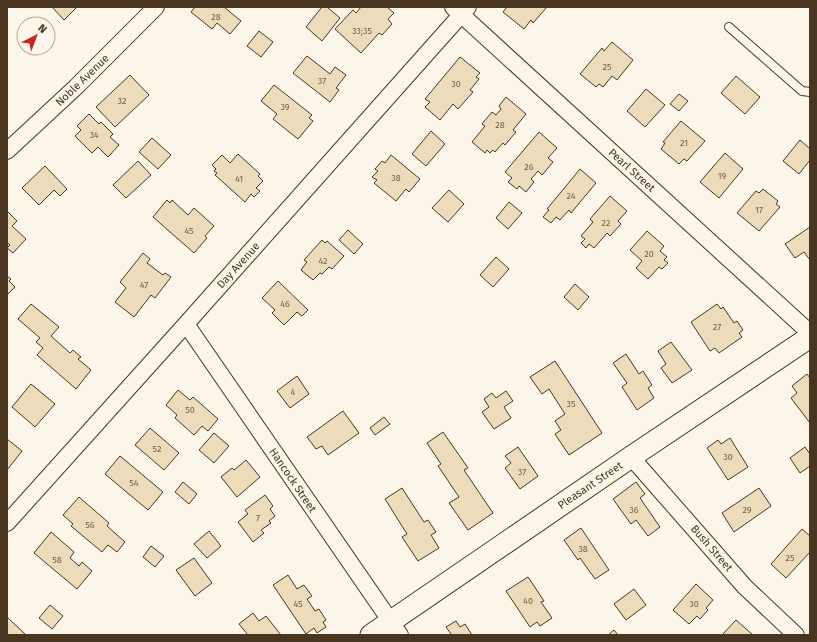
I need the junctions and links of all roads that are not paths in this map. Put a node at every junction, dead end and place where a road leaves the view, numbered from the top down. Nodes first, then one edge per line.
1 (156, 7) edge
2 (461, 10) edge
3 (729, 27) dead end
4 (810, 92) edge
5 (7, 151) edge
6 (186, 324) junction
7 (810, 333) edge
8 (810, 337) edge
9 (631, 457) junction
10 (7, 523) edge
11 (396, 628) edge
12 (371, 635) edge
13 (796, 635) edge

1 - 5 street, Noble Avenue
2 - 6 street, Day Avenue
2 - 7 street, Pearl Street
3 - 4 lane
6 - 10 street, Day Avenue
6 - 11 street, Hancock Street
8 - 9 street, Pleasant Street
9 - 11 street, Pleasant Street
9 - 13 street, Bush Street
11 - 12 street, Pleasant Street

